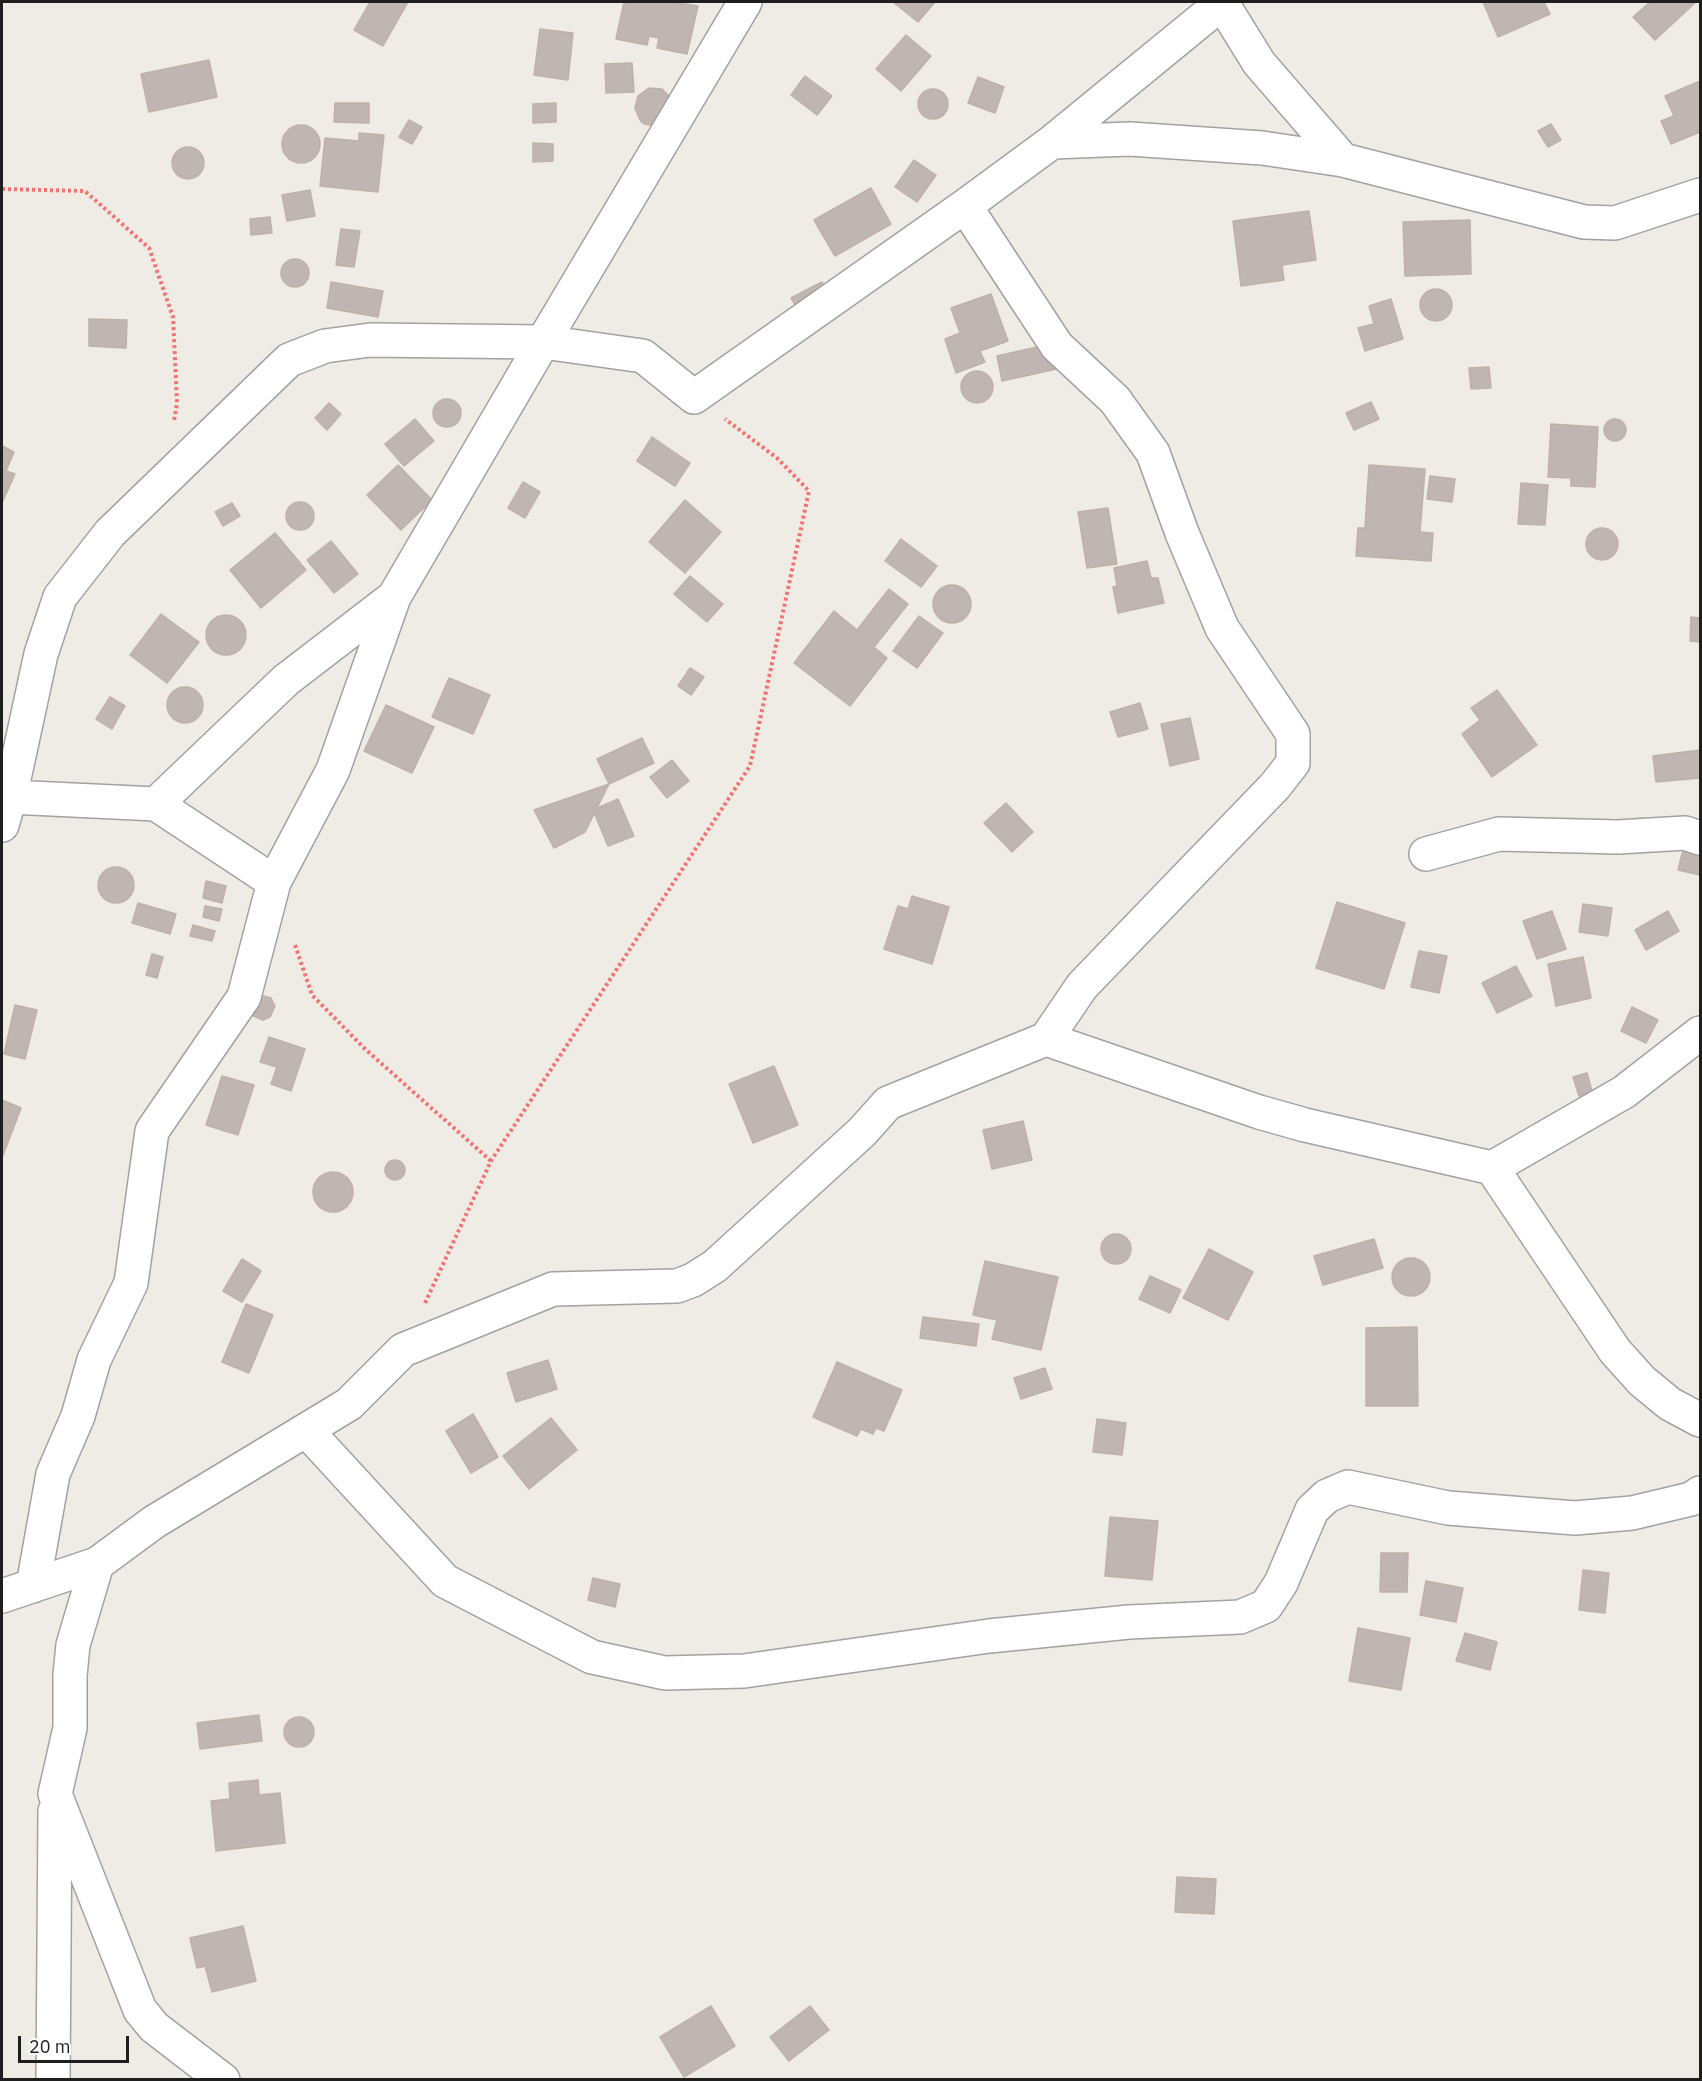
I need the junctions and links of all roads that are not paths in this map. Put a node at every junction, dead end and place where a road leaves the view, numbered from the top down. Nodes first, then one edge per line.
1 (745, 2) edge
2 (1223, 2) edge
3 (1052, 142) junction
4 (1343, 160) junction
5 (1701, 195) edge
6 (965, 206) junction
7 (543, 342) junction
8 (394, 597) junction
9 (156, 804) junction
10 (6, 811) edge
11 (1701, 838) edge
12 (1426, 854) dead end
13 (274, 882) junction
14 (1701, 1033) edge
15 (1046, 1039) junction
16 (1491, 1168) junction
17 (1701, 1419) edge
18 (306, 1430) junction
19 (1701, 1493) edge
20 (97, 1564) junction
21 (33, 1586) junction
22 (2, 1596) edge
23 (55, 1794) junction
24 (53, 2079) edge
25 (223, 2079) edge

1 - 7 street
2 - 3 street
2 - 4 street
3 - 4 street
3 - 6 street
4 - 5 street
6 - 7 street
6 - 15 street
7 - 8 street
7 - 10 street
8 - 9 street
8 - 13 street
9 - 10 street
9 - 13 street
11 - 12 street
13 - 21 street
14 - 16 street
15 - 16 street
15 - 18 street
16 - 17 street
18 - 19 street
18 - 20 street
20 - 21 street
20 - 23 street
21 - 22 street
23 - 24 street
23 - 25 street

